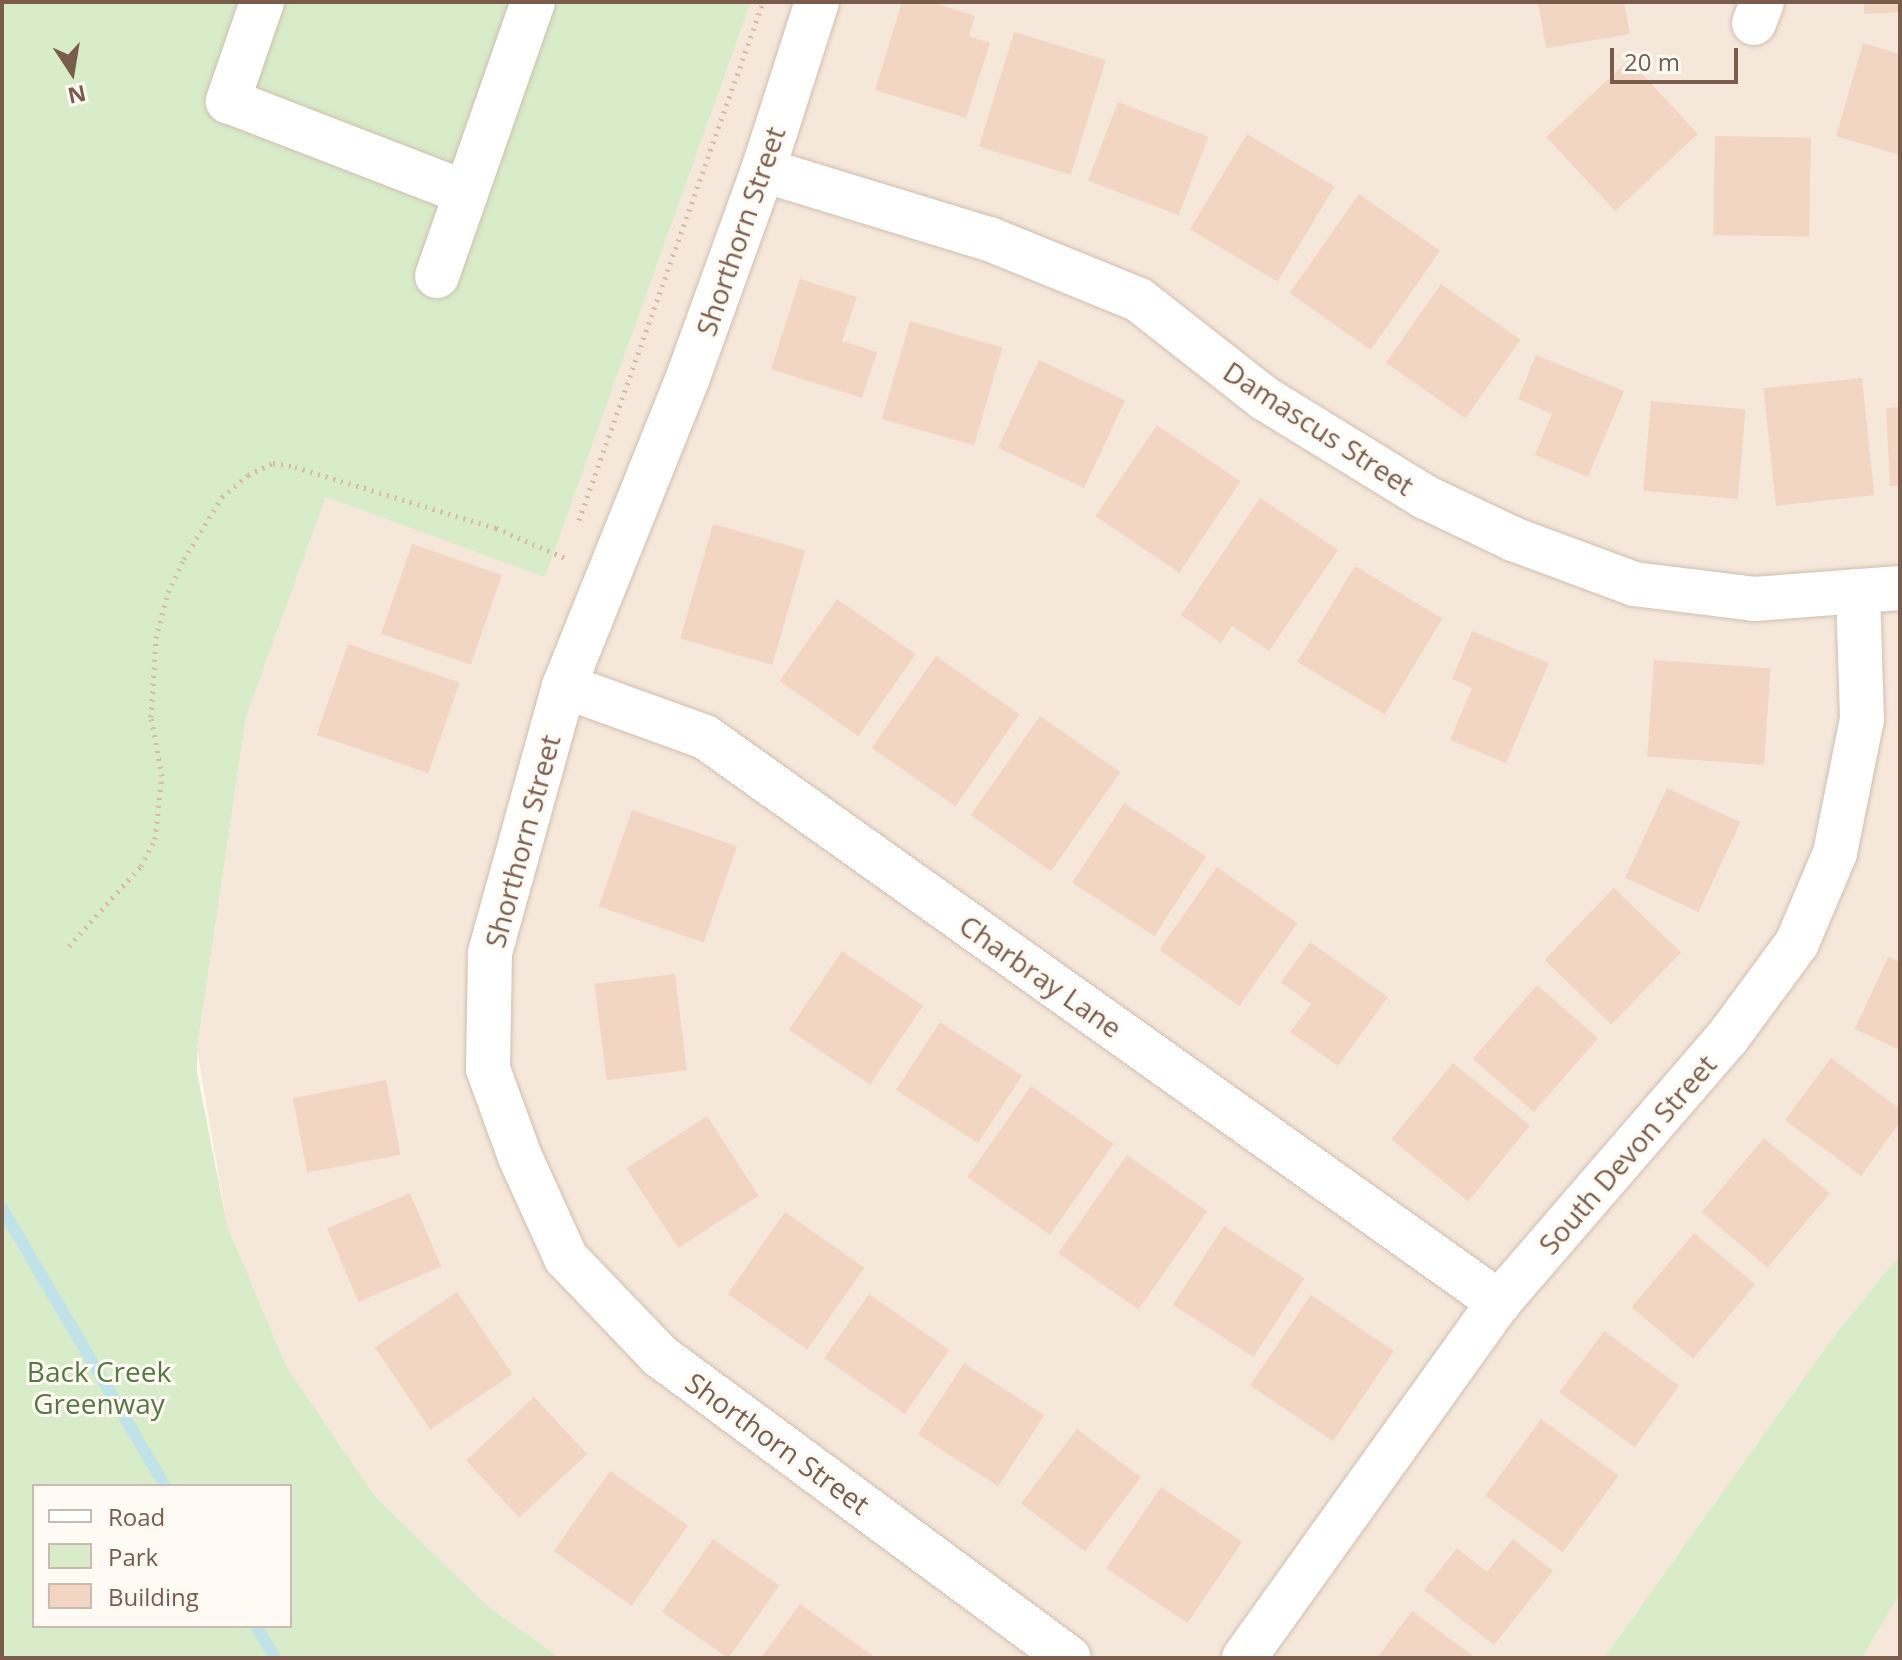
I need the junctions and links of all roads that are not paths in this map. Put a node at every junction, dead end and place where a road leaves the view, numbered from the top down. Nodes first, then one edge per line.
1 (262, 2) edge
2 (533, 2) edge
3 (817, 2) edge
4 (763, 170) junction
5 (466, 193) junction
6 (437, 276) dead end
7 (1879, 590) edge
8 (564, 686) junction
9 (1499, 1302) junction
10 (1069, 1658) edge
11 (1244, 1658) edge

1 - 5 street
2 - 5 street
3 - 4 street, Shorthorn Street
4 - 7 street, Damascus Street
4 - 8 street, Shorthorn Street
5 - 6 street
7 - 9 street, South Devon Street
8 - 9 street, Charbray Lane
8 - 10 street, Shorthorn Street
9 - 11 street, South Devon Street

